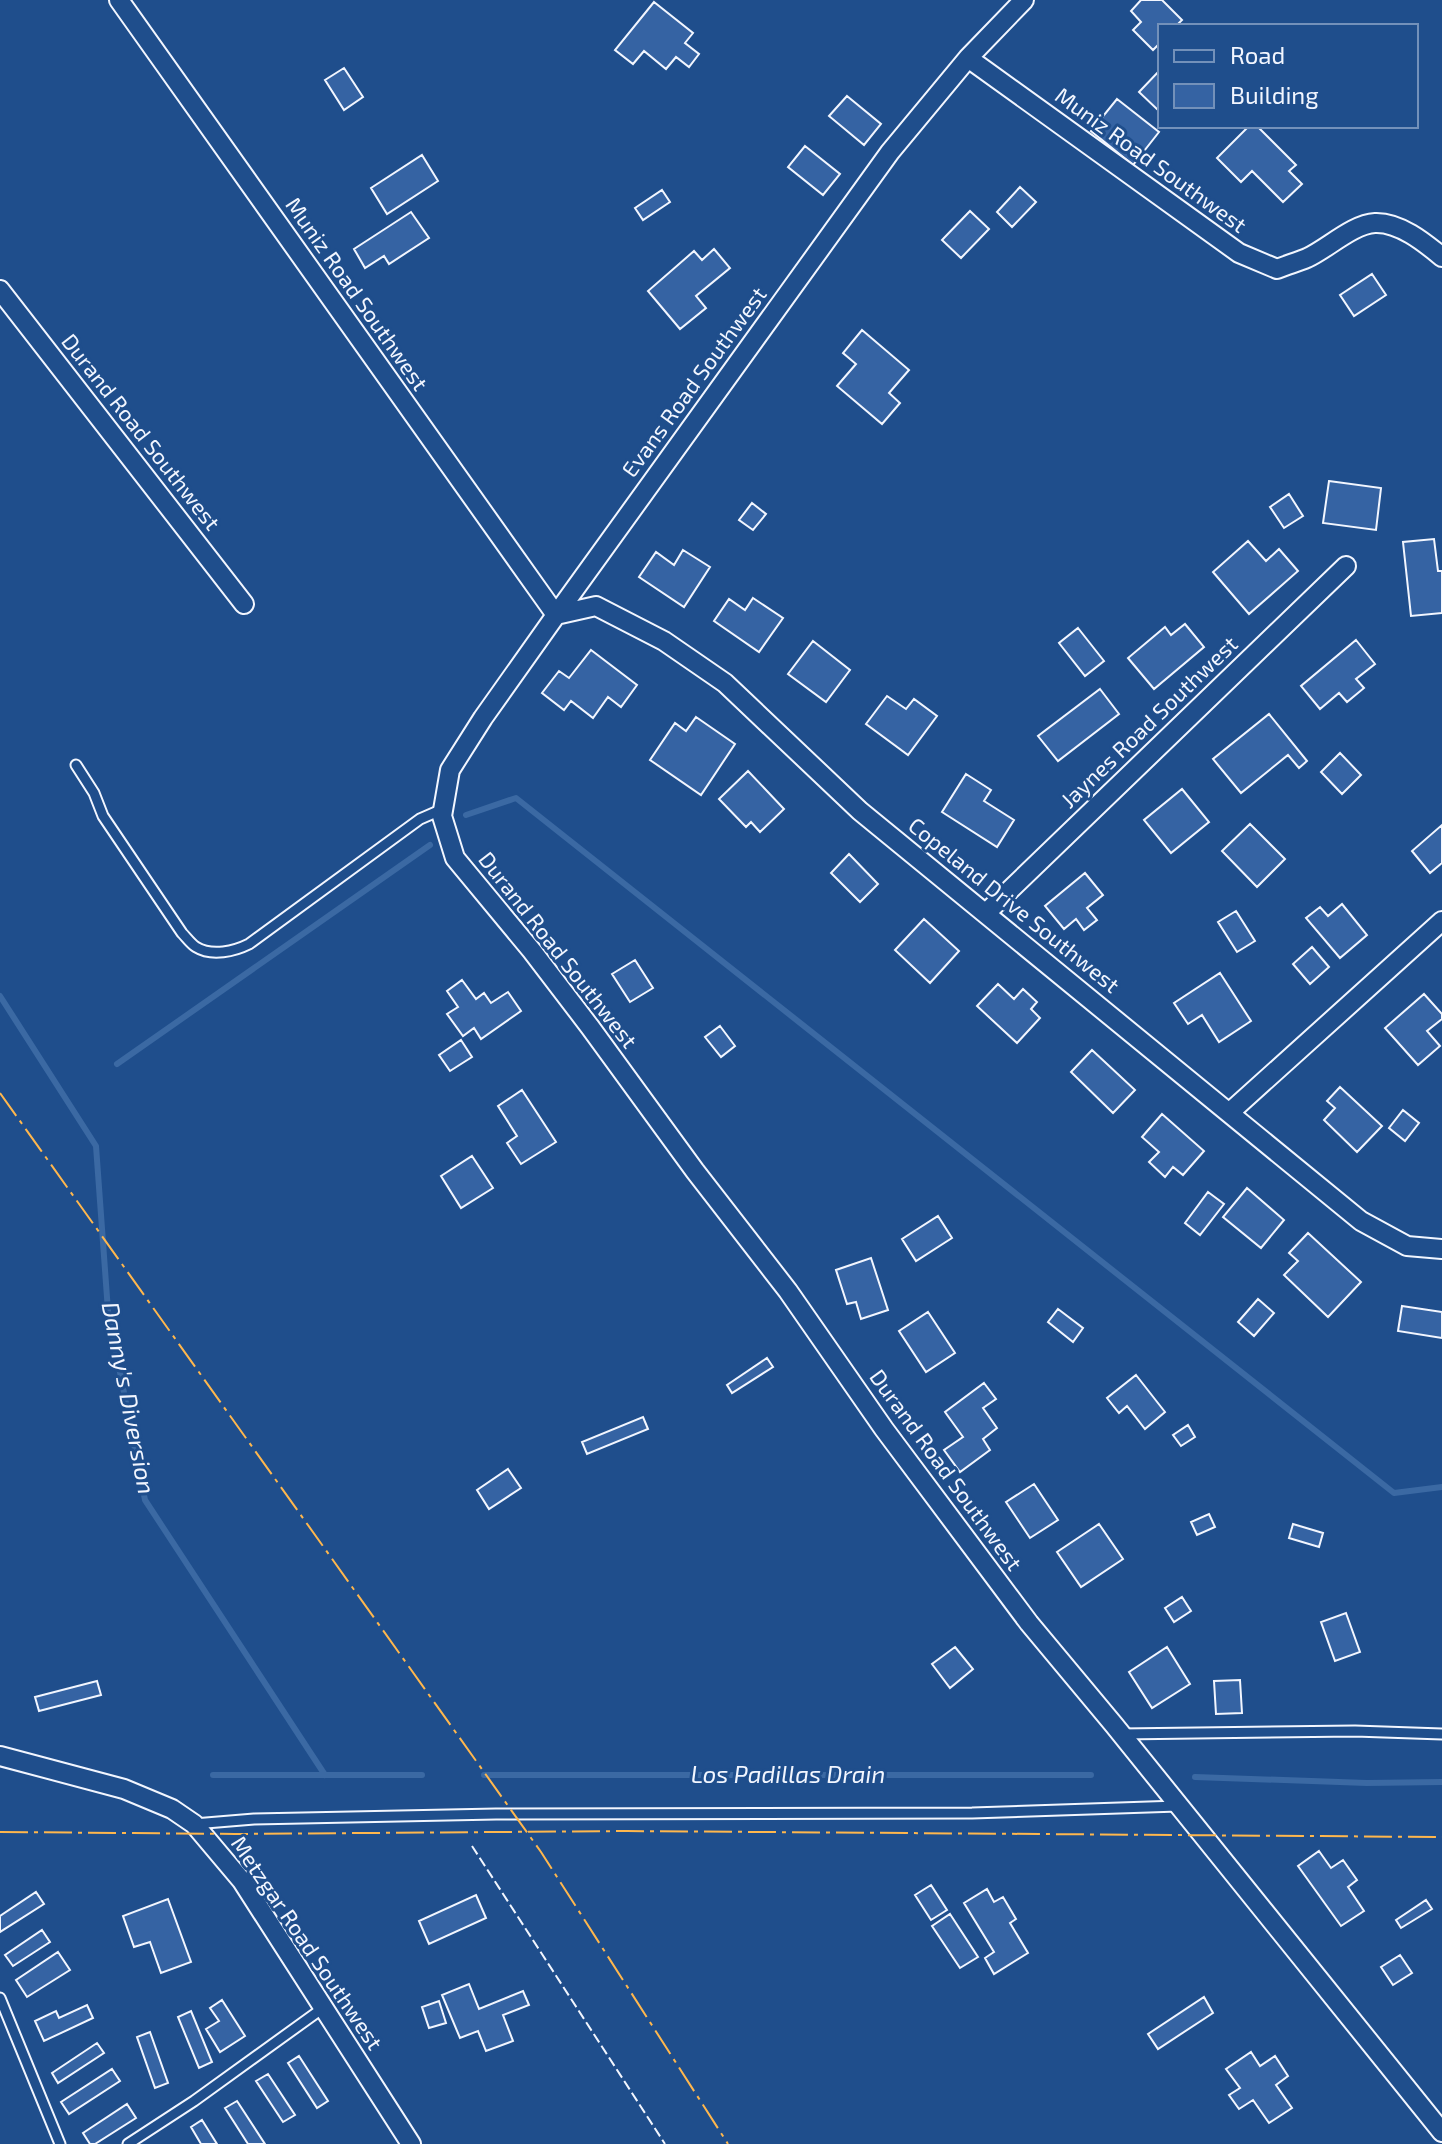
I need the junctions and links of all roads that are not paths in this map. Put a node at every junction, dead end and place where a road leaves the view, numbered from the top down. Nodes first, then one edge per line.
1 (119, 0) edge
2 (1024, 0) edge
3 (968, 58) junction
4 (1442, 257) edge
5 (0, 290) edge
6 (1346, 566) dead end
7 (244, 604) dead end
8 (556, 615) junction
9 (76, 765) dead end
10 (443, 813) junction
11 (986, 913) junction
12 (1442, 921) edge
13 (1229, 1113) junction
14 (1442, 1249) edge
15 (1121, 1734) junction
16 (1442, 1734) edge
17 (0, 1756) edge
18 (1178, 1806) junction
19 (194, 1824) junction
20 (0, 1998) edge
21 (323, 2008) junction
22 (1442, 2132) edge
23 (60, 2144) edge
24 (128, 2144) edge
25 (411, 2144) edge

1 - 8 street, Muniz Road Southwest
2 - 3 street, Evans Road Southwest
3 - 4 street, Muniz Road Southwest
3 - 8 street, Evans Road Southwest
5 - 7 street, Durand Road Southwest
6 - 11 street, Jaynes Road Southwest
8 - 10 street, Evans Road Southwest
8 - 11 street, Copeland Drive Southwest
9 - 10 lane
10 - 15 street, Durand Road Southwest
11 - 13 street, Copeland Drive Southwest
12 - 13 street
13 - 14 street, Copeland Drive Southwest
15 - 16 lane
15 - 18 street, Durand Road Southwest
17 - 19 street, Metzgar Road Southwest
18 - 19 lane
18 - 22 street, Durand Road Southwest
19 - 21 street, Metzgar Road Southwest
20 - 23 lane
21 - 24 lane
21 - 25 street, Metzgar Road Southwest

